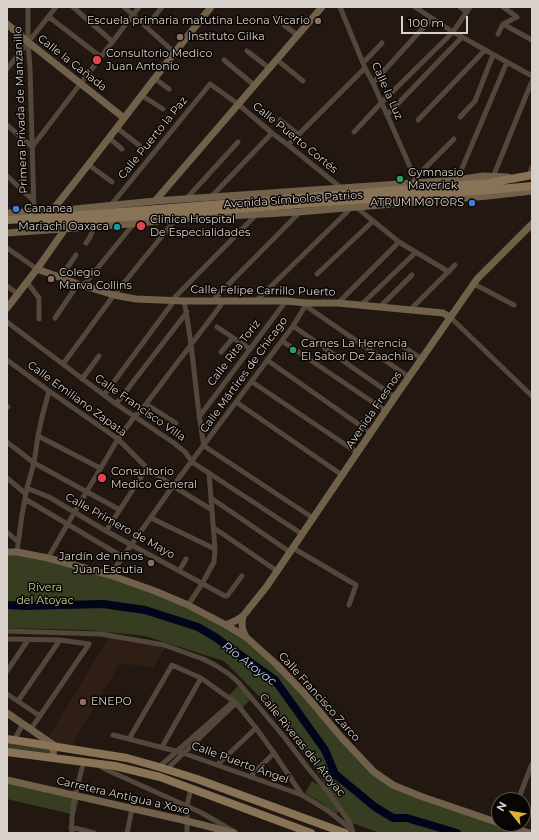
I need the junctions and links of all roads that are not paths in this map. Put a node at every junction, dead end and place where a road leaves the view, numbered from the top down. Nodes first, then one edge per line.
1 (28, 7) edge
2 (56, 7) edge
3 (72, 7) edge
4 (124, 7) edge
5 (140, 7) edge
6 (162, 7) edge
7 (210, 7) edge
8 (322, 7) edge
9 (340, 7) edge
10 (415, 7) edge
11 (460, 7) edge
12 (503, 7) edge
13 (469, 9) edge
14 (133, 15) junction
15 (49, 17) junction
16 (275, 18) dead end
17 (432, 18) junction
18 (7, 24) edge
19 (504, 24) junction
20 (146, 27) junction
21 (453, 32) junction
22 (498, 34) dead end
23 (297, 35) junction
24 (462, 37) junction
25 (532, 40) edge
26 (28, 42) junction
27 (113, 42) junction
28 (382, 43) dead end
29 (485, 50) junction
30 (247, 51) dead end
31 (174, 52) junction
32 (493, 54) junction
33 (101, 57) junction
34 (276, 59) junction
35 (224, 60) dead end
36 (507, 62) junction
37 (364, 65) junction
38 (269, 68) junction
39 (7, 69) edge
40 (532, 76) edge
41 (154, 78) junction
42 (303, 81) dead end
43 (532, 81) edge
44 (373, 83) junction
45 (81, 84) junction
46 (210, 84) joint
47 (254, 85) junction
48 (169, 89) dead end
49 (141, 95) junction
50 (381, 103) junction
51 (238, 104) junction
52 (163, 109) dead end
53 (387, 115) junction
54 (460, 117) dead end
55 (124, 118) junction
56 (280, 120) dead end
57 (418, 120) dead end
58 (7, 125) edge
59 (117, 128) junction
60 (272, 132) junction
61 (354, 132) dead end
62 (299, 135) junction
63 (109, 138) junction
64 (454, 139) dead end
65 (238, 142) dead end
66 (288, 145) junction
67 (140, 146) dead end
68 (32, 147) junction
69 (122, 149) dead end
70 (89, 165) junction
71 (532, 167) edge
72 (7, 176) edge
73 (531, 176) edge
74 (493, 177) junction
75 (520, 178) junction
76 (415, 180) junction
77 (456, 180) junction
78 (112, 182) dead end
79 (532, 186) edge
80 (340, 187) junction
81 (477, 191) junction
82 (532, 191) edge
83 (488, 196) junction
84 (211, 197) junction
85 (186, 199) junction
86 (33, 200) junction
87 (155, 201) junction
88 (111, 205) junction
89 (356, 207) junction
90 (348, 208) junction
91 (34, 212) junction
92 (76, 212) junction
93 (298, 212) junction
94 (8, 214) edge
95 (254, 215) junction
96 (176, 219) junction
97 (59, 220) junction
98 (372, 221) junction
99 (19, 222) junction
100 (130, 224) junction
101 (532, 224) edge
102 (7, 225) edge
103 (94, 227) junction
104 (7, 233) edge
105 (399, 242) junction
106 (86, 243) dead end
107 (7, 248) edge
108 (416, 252) junction
109 (76, 255) dead end
110 (456, 265) dead end
111 (37, 268) junction
112 (449, 272) junction
113 (317, 274) dead end
114 (412, 275) dead end
115 (60, 278) junction
116 (27, 282) junction
117 (474, 284) junction
118 (81, 285) junction
119 (7, 286) edge
120 (18, 294) junction
121 (114, 296) junction
122 (174, 301) junction
123 (184, 301) junction
124 (218, 301) junction
125 (258, 301) junction
126 (286, 301) junction
127 (338, 303) junction
128 (306, 304) junction
129 (361, 305) junction
130 (514, 305) dead end
131 (380, 307) junction
132 (7, 308) edge
133 (410, 310) junction
134 (186, 312) junction
135 (450, 317) junction
136 (55, 318) dead end
137 (39, 319) dead end
138 (7, 322) edge
139 (293, 326) junction
140 (217, 327) dead end
141 (233, 338) junction
142 (282, 341) junction
143 (398, 343) dead end
144 (191, 344) junction
145 (250, 349) junction
146 (222, 352) dead end
147 (99, 356) dead end
148 (422, 359) junction
149 (7, 360) edge
150 (267, 360) junction
151 (62, 364) junction
152 (409, 377) junction
153 (82, 379) junction
154 (252, 382) junction
155 (49, 392) junction
156 (104, 394) junction
157 (532, 396) edge
158 (395, 397) junction
159 (236, 402) junction
160 (116, 404) junction
161 (146, 404) junction
162 (386, 411) junction
163 (135, 416) junction
164 (199, 417) junction
165 (176, 423) dead end
166 (371, 433) junction
167 (38, 436) junction
168 (118, 439) junction
169 (7, 442) edge
170 (204, 446) junction
171 (358, 453) junction
172 (192, 462) junction
173 (34, 463) junction
174 (100, 468) junction
175 (147, 468) junction
176 (209, 473) junction
177 (342, 475) junction
178 (7, 478) edge
179 (173, 486) junction
180 (27, 488) junction
181 (87, 491) junction
182 (26, 496) junction
183 (211, 498) junction
184 (120, 510) junction
185 (212, 510) junction
186 (74, 513) junction
187 (151, 518) junction
188 (313, 518) junction
189 (67, 524) junction
190 (214, 528) junction
191 (106, 531) junction
192 (7, 532) edge
193 (302, 534) junction
194 (18, 542) junction
195 (131, 545) junction
196 (215, 549) junction
197 (292, 550) junction
198 (7, 552) edge
199 (17, 552) junction
200 (123, 557) junction
201 (48, 558) junction
202 (186, 559) dead end
203 (179, 571) junction
204 (277, 571) junction
205 (110, 575) junction
206 (242, 576) dead end
207 (202, 584) junction
208 (188, 605) junction
209 (349, 605) dead end
210 (243, 616) junction
211 (226, 625) junction
212 (7, 631) edge
213 (246, 637) junction
214 (7, 639) edge
215 (28, 640) junction
216 (60, 640) junction
217 (7, 671) edge
218 (201, 678) junction
219 (7, 694) edge
220 (18, 701) junction
221 (235, 702) junction
222 (7, 713) edge
223 (40, 716) junction
224 (23, 724) junction
225 (256, 728) junction
226 (31, 729) junction
227 (113, 735) dead end
228 (130, 739) junction
229 (10, 740) edge
230 (55, 746) junction
231 (162, 747) junction
232 (176, 751) junction
233 (7, 752) edge
234 (183, 753) junction
235 (274, 753) junction
236 (52, 757) junction
237 (84, 761) junction
238 (95, 763) junction
239 (532, 764) edge
240 (217, 766) junction
241 (163, 768) junction
242 (250, 777) junction
243 (7, 780) edge
244 (192, 788) junction
245 (521, 792) edge
246 (302, 795) junction
247 (75, 796) junction
248 (187, 806) junction
249 (132, 809) junction
250 (491, 820) edge
251 (187, 821) junction
252 (71, 827) junction
253 (350, 832) edge
254 (72, 833) edge
255 (94, 833) edge
256 (127, 833) edge
257 (188, 833) edge
258 (236, 833) edge
259 (311, 833) edge

1 - 26 street, Primera Privada de Manzanillo
2 - 15 street
3 - 27 street
4 - 14 street
5 - 14 street
6 - 20 street
7 - 31 street
8 - 23 street
9 - 37 street, Calle la Luz
10 - 17 street
11 - 13 street
12 - 19 street
13 - 21 street
14 - 20 street
14 - 27 street
15 - 26 street
15 - 33 street
16 - 23 street
17 - 21 street
17 - 44 street
18 - 26 street, Calle la Cañada
19 - 22 street
19 - 25 street
20 - 31 street
21 - 24 street
21 - 50 street
23 - 34 street
24 - 29 street
24 - 53 street
26 - 39 street
26 - 45 street, Calle la Cañada
26 - 68 street, Primera Privada de Manzanillo
27 - 33 street
28 - 37 street
29 - 32 street
29 - 57 street
30 - 38 street
31 - 41 street
32 - 36 street
32 - 54 street
33 - 45 street
34 - 38 street
34 - 42 street
35 - 47 street
36 - 40 street
36 - 77 street
37 - 44 street, Calle la Luz
37 - 62 street
38 - 47 street
41 - 48 street
41 - 49 street
43 - 74 street
44 - 50 street, Calle la Luz
45 - 55 street, Calle la Cañada
45 - 68 street
46 - 51 street, Calle Puerto Cortés
46 - 88 street, Calle Puerto la Paz
47 - 51 street
49 - 52 street
49 - 55 street
50 - 53 street, Calle la Luz
50 - 61 street
51 - 60 street, Calle Puerto Cortés
51 - 87 street
53 - 76 street, Calle la Luz
55 - 59 street
56 - 62 street
58 - 68 street
59 - 63 street
59 - 67 street
60 - 66 street, Calle Puerto Cortés
60 - 84 street
62 - 66 street
63 - 69 street
63 - 70 street
64 - 76 street
65 - 85 street
66 - 80 street, Calle Puerto Cortés
68 - 86 street, Primera Privada de Manzanillo
70 - 78 street
70 - 97 street
71 - 73 street
72 - 86 street
73 - 75 main road, Avenida Símbolos Patrios
74 - 75 street, Avenida Símbolos Patrios
74 - 77 street, Avenida Símbolos Patrios
75 - 92 main road, Avenida Símbolos Patrios
76 - 77 street, Avenida Símbolos Patrios
76 - 80 street, Avenida Símbolos Patrios
79 - 81 main road, Avenida Símbolos Patrios
80 - 84 street, Avenida Símbolos Patrios
81 - 83 main road
81 - 97 main road, Avenida Símbolos Patrios
82 - 83 street, Avenida Símbolos Patrios
83 - 89 street, Avenida Símbolos Patrios
84 - 85 street, Avenida Símbolos Patrios
85 - 87 street, Avenida Símbolos Patrios
86 - 91 street, Primera Privada de Manzanillo
87 - 88 street, Avenida Símbolos Patrios
88 - 92 street, Avenida Símbolos Patrios
89 - 90 street, Avenida Símbolos Patrios
89 - 98 street
90 - 93 street, Avenida Símbolos Patrios
90 - 125 street
91 - 94 street, Avenida Símbolos Patrios
91 - 97 street, Avenida Símbolos Patrios
92 - 97 main road, Avenida Símbolos Patrios
93 - 95 street, Avenida Símbolos Patrios
93 - 124 street
94 - 99 main road, Avenida Símbolos Patrios
95 - 96 street, Avenida Símbolos Patrios
95 - 122 street
96 - 100 street, Avenida Símbolos Patrios
96 - 121 street
97 - 99 main road, Avenida Símbolos Patrios
97 - 103 street, Avenida Símbolos Patrios
97 - 104 street, Avenida Símbolos Patrios
97 - 111 street
98 - 105 street
98 - 113 street
99 - 102 main road, Avenida Símbolos Patrios
100 - 103 street, Avenida Símbolos Patrios
100 - 118 street
101 - 117 street, Avenida Fresnos
103 - 106 street
105 - 108 street
105 - 127 street
107 - 111 street
108 - 112 street
108 - 129 street
109 - 115 street
110 - 112 street
111 - 115 street, Calle Felipe Carrillo Puerto
111 - 116 street
112 - 133 street
114 - 131 street
115 - 118 street, Calle Felipe Carrillo Puerto
116 - 120 street
116 - 137 street
117 - 130 street
117 - 135 street, Avenida Fresnos
118 - 121 street, Calle Felipe Carrillo Puerto
118 - 136 street
119 - 120 street
120 - 132 street
121 - 122 street, Calle Felipe Carrillo Puerto
121 - 151 street
122 - 123 street, Calle Felipe Carrillo Puerto
122 - 156 street
123 - 124 street, Calle Felipe Carrillo Puerto
123 - 134 street
124 - 125 street, Calle Felipe Carrillo Puerto
124 - 144 street
125 - 126 street, Calle Felipe Carrillo Puerto
126 - 128 street, Calle Felipe Carrillo Puerto
126 - 145 street, Calle Rita Toriz
127 - 128 street, Calle Felipe Carrillo Puerto
127 - 129 street, Calle Felipe Carrillo Puerto
128 - 139 street, Calle Mártires de Chicago
128 - 152 street
129 - 131 street, Calle Felipe Carrillo Puerto
131 - 133 street, Calle Felipe Carrillo Puerto
133 - 135 street, Calle Felipe Carrillo Puerto
134 - 144 street
134 - 160 street
135 - 148 street, Avenida Fresnos
135 - 157 street, Calle Felipe Carrillo Puerto
138 - 151 street, Calle Francisco Villa
139 - 142 street, Calle Mártires de Chicago
139 - 158 street
140 - 141 street
141 - 145 street
141 - 146 street
142 - 150 street, Calle Mártires de Chicago
142 - 162 street
143 - 148 street
144 - 161 street
144 - 164 street
145 - 164 street, Calle Rita Toriz
147 - 153 street
148 - 152 street, Avenida Fresnos
149 - 155 street, Calle Emiliano Zapata
150 - 154 street, Calle Mártires de Chicago
150 - 166 street
151 - 153 street, Calle Francisco Villa
152 - 158 street, Avenida Fresnos
153 - 156 street, Calle Francisco Villa
154 - 159 street, Calle Mártires de Chicago
154 - 171 street
155 - 167 street
155 - 168 street, Calle Emiliano Zapata
156 - 160 street, Calle Francisco Villa
158 - 162 street, Avenida Fresnos
159 - 170 street, Calle Mártires de Chicago
159 - 177 street
160 - 163 street, Calle Francisco Villa
161 - 163 street
161 - 165 street
162 - 166 street, Avenida Fresnos
163 - 168 street
163 - 172 street, Calle Francisco Villa
164 - 170 street
166 - 171 street, Avenida Fresnos
167 - 173 street
167 - 174 street
168 - 174 street
168 - 175 street, Calle Emiliano Zapata
169 - 173 street
170 - 172 street, Calle Mártires de Chicago
170 - 188 street
171 - 177 street, Avenida Fresnos
172 - 176 street, Calle Francisco Villa
172 - 179 street, Calle Mártires de Chicago
173 - 180 street
173 - 181 street
174 - 181 street
175 - 179 street, Calle Emiliano Zapata
175 - 184 street
176 - 183 street
176 - 193 street, Calle Francisco Villa
177 - 188 street, Avenida Fresnos
178 - 182 street
179 - 185 street, Calle Emiliano Zapata
179 - 187 street, Calle Mártires de Chicago
180 - 182 street
180 - 186 street, Calle Primero de Mayo
181 - 184 street
181 - 186 street
182 - 189 street
182 - 194 street
183 - 185 street
183 - 197 street
184 - 191 street
185 - 190 street
186 - 189 street
186 - 191 street, Calle Primero de Mayo
187 - 195 street, Calle Mártires de Chicago
187 - 196 street
188 - 193 street, Avenida Fresnos
189 - 200 street
189 - 201 street
190 - 196 street
190 - 204 street
191 - 195 street, Calle Primero de Mayo
192 - 194 street
193 - 197 street, Avenida Fresnos
194 - 199 street
195 - 200 street, Calle Mártires de Chicago
195 - 203 street, Calle Primero de Mayo
196 - 207 street
197 - 204 street, Avenida Fresnos
197 - 209 street
198 - 199 street, Calle Francisco Zarco
199 - 201 street, Calle Francisco Zarco
200 - 205 street, Calle Mártires de Chicago
201 - 205 street, Calle Francisco Zarco
202 - 203 street
203 - 207 street, Calle Primero de Mayo
204 - 210 street, Avenida Fresnos
205 - 208 street, Calle Francisco Zarco
206 - 207 street, Calle Primero de Mayo
207 - 208 street
208 - 211 street, Calle Francisco Zarco
210 - 211 street, Avenida Fresnos
210 - 213 street
211 - 213 street, Calle Francisco Zarco
212 - 253 street, Calle Riveras del Atoyac
213 - 250 street, Calle Francisco Zarco
214 - 215 street
215 - 216 street
215 - 217 street
216 - 220 street
216 - 223 street
218 - 221 street
218 - 228 street
218 - 231 street
219 - 220 street
220 - 223 street
221 - 225 street
221 - 232 street
221 - 234 street
222 - 224 street
223 - 226 street
224 - 226 street
224 - 229 street
225 - 235 street
225 - 240 street
226 - 230 street
227 - 228 street, Calle Puerto Ángel
228 - 231 street, Calle Puerto Ángel
229 - 230 main road
230 - 236 street
230 - 241 main road
231 - 232 street, Calle Puerto Ángel
232 - 234 street, Calle Puerto Ángel
232 - 241 street
233 - 236 main road
234 - 240 street, Calle Puerto Ángel
234 - 241 street
235 - 242 street
235 - 246 street
236 - 237 main road
237 - 238 main road
237 - 247 street
238 - 244 main road
238 - 248 street
239 - 245 street
240 - 242 street, Calle Puerto Ángel
241 - 253 main road
242 - 246 street, Calle Puerto Ángel
243 - 247 street, Carretera Antigua a Xoxo
244 - 248 street
244 - 259 main road
246 - 253 street, Calle Puerto Ángel
247 - 249 street, Carretera Antigua a Xoxo
247 - 252 street
248 - 251 street
248 - 258 street
249 - 251 street, Carretera Antigua a Xoxo
249 - 256 street
251 - 257 street
251 - 258 street, Carretera Antigua a Xoxo
252 - 254 street
252 - 255 street

